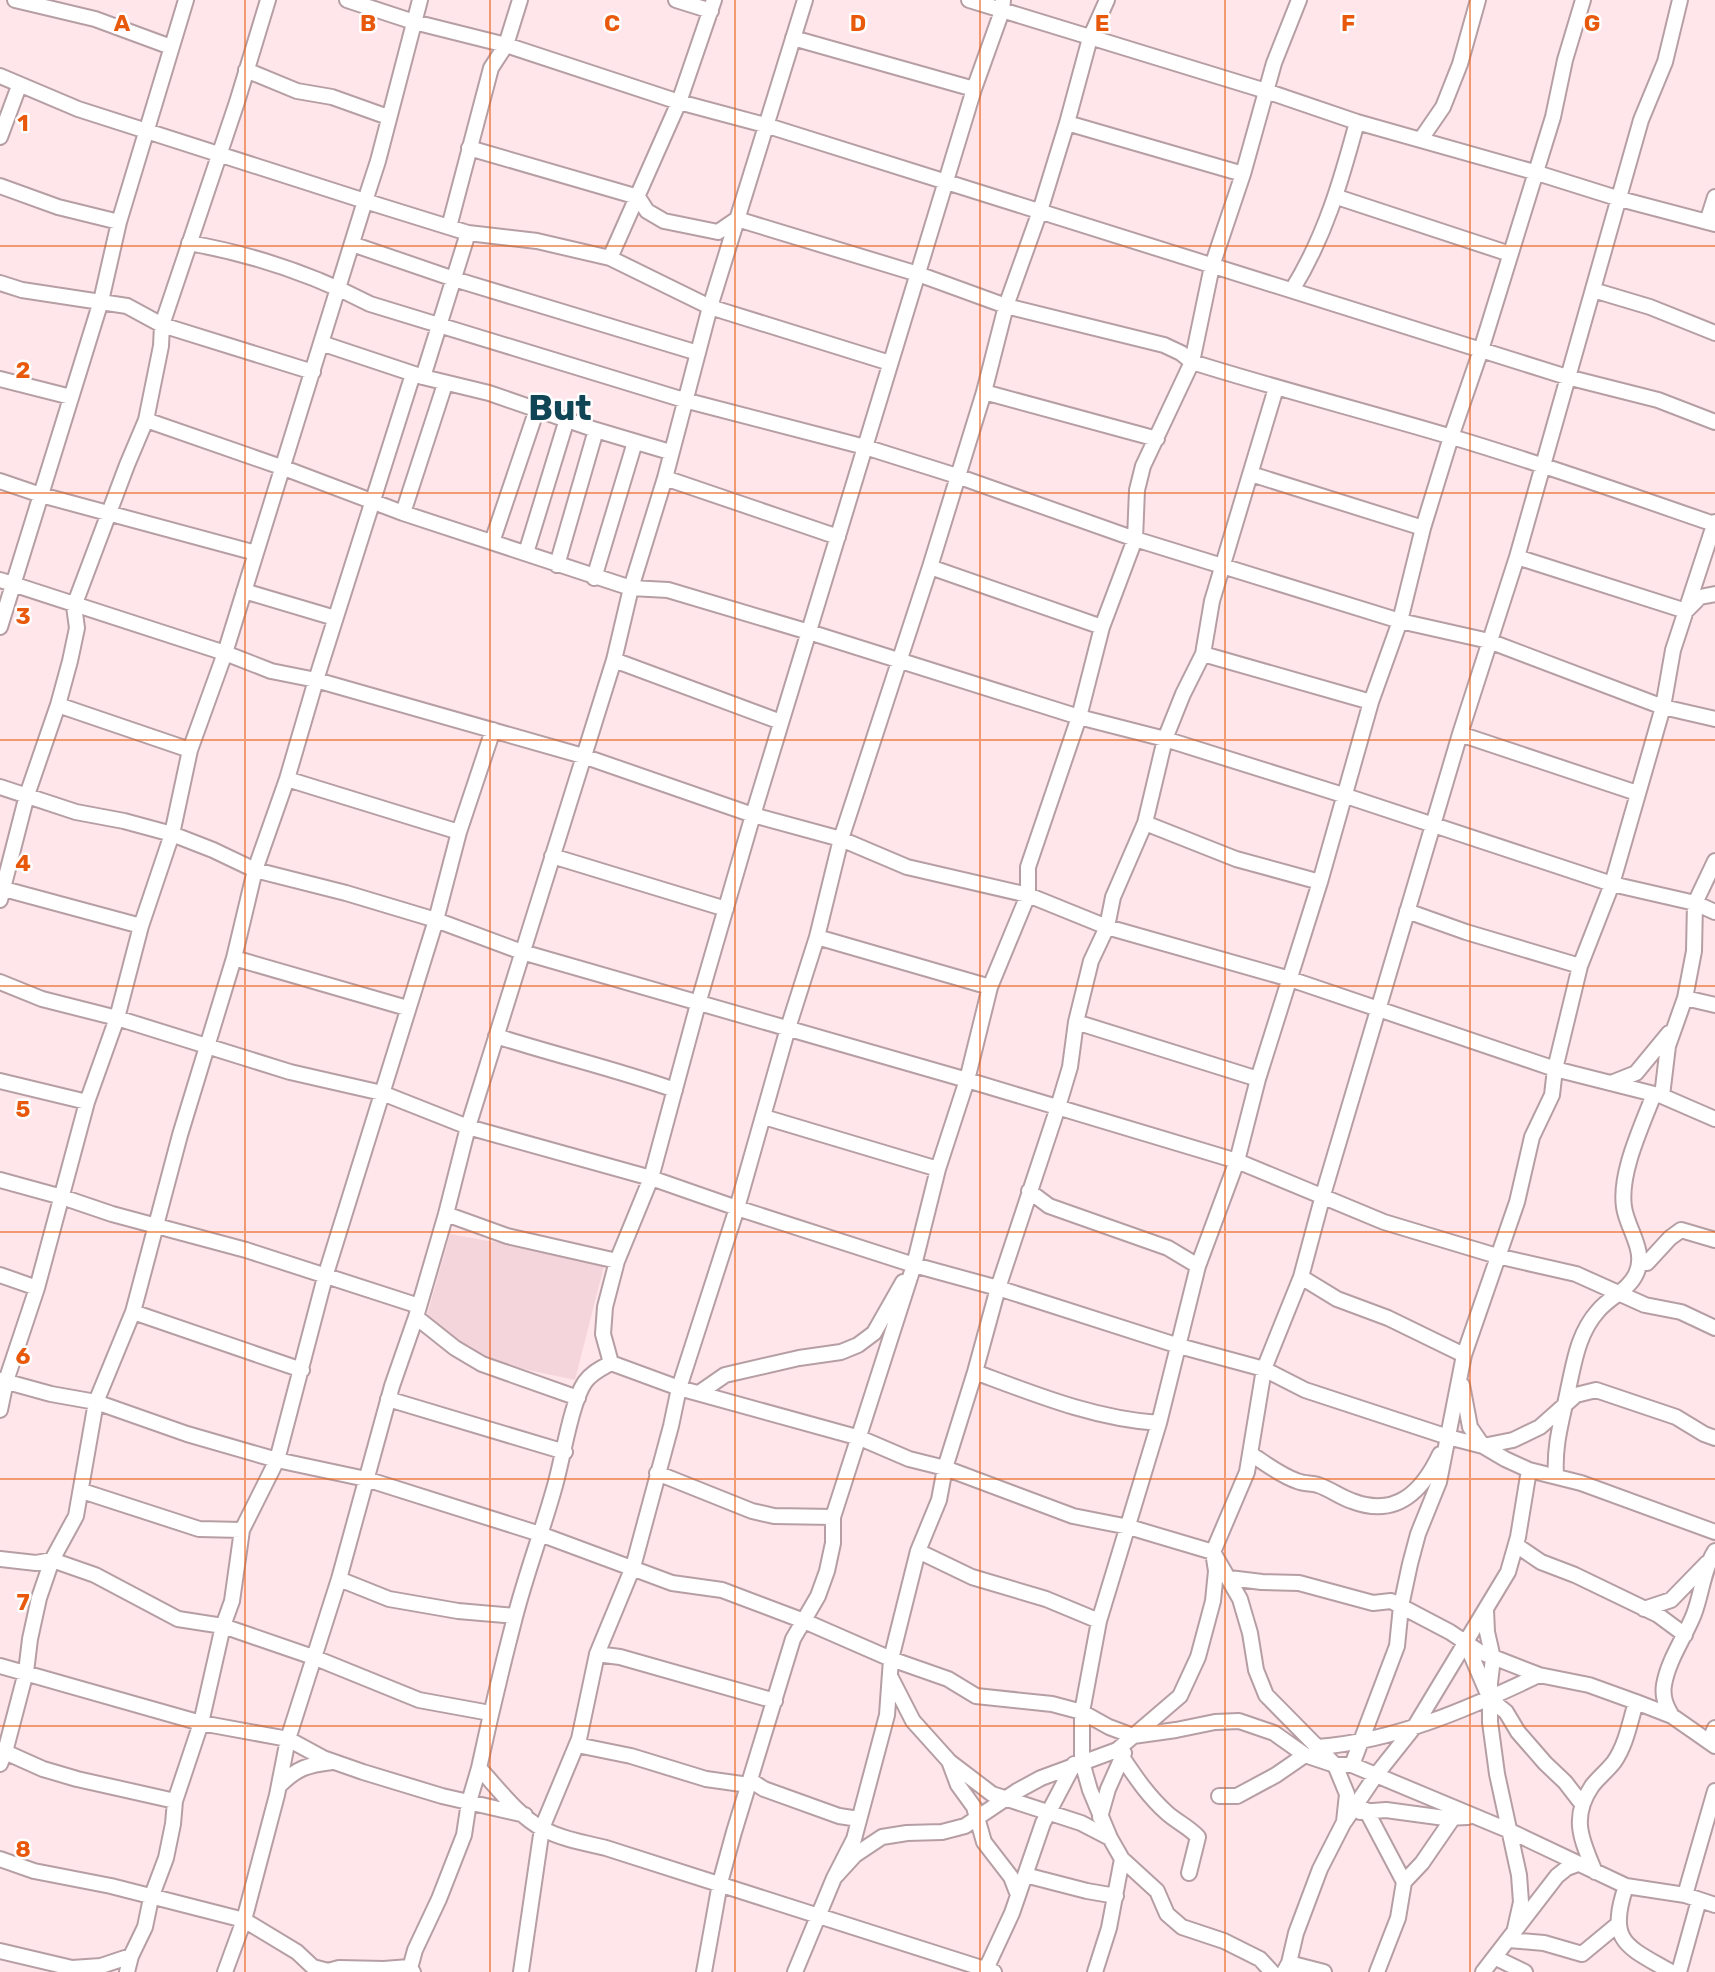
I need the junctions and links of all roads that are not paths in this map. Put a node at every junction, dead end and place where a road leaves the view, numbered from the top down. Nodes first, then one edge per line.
1 (15, 0) edge
2 (186, 0) edge
3 (268, 0) edge
4 (347, 0) edge
5 (420, 0) edge
6 (520, 0) edge
7 (677, 0) edge
8 (805, 0) edge
9 (969, 0) edge
10 (1107, 0) edge
11 (1299, 0) edge
12 (1478, 0) edge
13 (1583, 0) edge
14 (1680, 0) edge
15 (712, 5) edge
16 (1002, 5) edge
17 (414, 22) junction
18 (793, 38) junction
19 (1090, 38) junction
20 (506, 45) junction
21 (171, 47) junction
22 (246, 71) junction
23 (0, 76) edge
24 (19, 86) junction
25 (974, 89) junction
26 (1266, 91) junction
27 (679, 102) junction
28 (388, 117) junction
29 (1357, 122) junction
30 (1067, 123) junction
31 (765, 125) junction
32 (146, 132) junction
33 (0, 137) edge
34 (1421, 139) junction
35 (469, 148) junction
36 (219, 155) junction
37 (1534, 172) junction
38 (1243, 174) junction
39 (946, 182) junction
40 (0, 186) edge
41 (638, 197) junction
42 (1337, 197) junction
43 (1715, 197) edge
44 (1620, 199) junction
45 (365, 201) junction
46 (1040, 211) junction
47 (737, 219) junction
48 (119, 222) junction
49 (1711, 223) edge
50 (449, 227) junction
51 (468, 233) junction
52 (189, 243) junction
53 (352, 244) junction
54 (1510, 254) junction
55 (610, 258) junction
56 (1212, 267) junction
57 (918, 274) junction
58 (454, 279) junction
59 (0, 284) edge
60 (339, 288) junction
61 (1292, 290) junction
62 (1593, 290) junction
63 (101, 301) junction
64 (1006, 306) junction
65 (710, 307) junction
66 (162, 325) junction
67 (438, 326) junction
68 (1708, 328) edge
69 (1715, 333) edge
70 (321, 344) junction
71 (1481, 350) junction
72 (698, 353) junction
73 (1192, 362) junction
74 (890, 363) junction
75 (313, 372) junction
76 (418, 376) junction
77 (1567, 377) junction
78 (0, 379) edge
79 (445, 384) junction
80 (1276, 388) junction
81 (984, 392) junction
82 (71, 397) junction
83 (684, 400) junction
84 (537, 409) junction
85 (567, 419) junction
86 (146, 420) junction
87 (1715, 422) edge
88 (596, 430) junction
89 (1451, 437) junction
90 (1157, 439) junction
91 (635, 442) junction
92 (865, 447) junction
93 (670, 452) junction
94 (1543, 466) junction
95 (284, 468) junction
96 (1251, 474) junction
97 (957, 476) junction
98 (665, 478) junction
99 (0, 481) edge
100 (41, 495) junction
101 (372, 502) junction
102 (110, 512) junction
103 (402, 513) junction
104 (1715, 524) edge
105 (1423, 528) junction
106 (838, 537) junction
107 (1135, 539) junction
108 (492, 542) junction
109 (256, 553) junction
110 (526, 553) junction
111 (1517, 556) junction
112 (557, 565) junction
113 (1223, 565) junction
114 (930, 567) junction
115 (594, 578) junction
116 (0, 580) edge
117 (15, 584) junction
118 (631, 588) junction
119 (244, 591) junction
120 (1715, 594) edge
121 (74, 606) junction
122 (1686, 611) junction
123 (335, 618) junction
124 (1400, 621) junction
125 (0, 627) edge
126 (1102, 627) junction
127 (809, 632) junction
128 (1489, 642) junction
129 (225, 653) junction
130 (1203, 654) junction
131 (614, 660) junction
132 (900, 660) junction
133 (316, 680) junction
134 (1371, 702) junction
135 (58, 705) junction
136 (1663, 706) junction
137 (1079, 717) junction
138 (1715, 719) edge
139 (781, 722) junction
140 (493, 730) junction
141 (1460, 734) junction
142 (1165, 739) junction
143 (190, 750) junction
144 (583, 757) junction
145 (287, 779) junction
146 (0, 787) edge
147 (1637, 793) junction
148 (27, 795) junction
149 (1343, 795) junction
150 (753, 816) junction
151 (1145, 823) junction
152 (1434, 825) junction
153 (459, 832) junction
154 (172, 834) junction
155 (841, 839) junction
156 (552, 856) junction
157 (1715, 861) edge
158 (255, 870) junction
159 (1320, 882) junction
160 (1612, 884) junction
161 (2, 894) edge
162 (1028, 895) junction
163 (1696, 903) junction
164 (726, 909) junction
165 (1407, 911) junction
166 (1715, 912) edge
167 (436, 920) junction
168 (141, 926) junction
169 (1107, 927) junction
170 (817, 937) junction
171 (522, 952) junction
172 (234, 958) junction
173 (1580, 966) junction
174 (1290, 979) junction
175 (0, 982) edge
176 (990, 987) junction
177 (1685, 998) junction
178 (698, 1004) junction
179 (1715, 1005) edge
180 (407, 1008) junction
181 (1378, 1009) junction
182 (117, 1018) junction
183 (1677, 1021) junction
184 (1076, 1022) junction
185 (788, 1028) junction
186 (496, 1036) junction
187 (207, 1047) junction
188 (1555, 1069) junction
189 (1258, 1079) junction
190 (967, 1080) junction
191 (0, 1081) edge
192 (1611, 1083) junction
193 (675, 1090) junction
194 (382, 1093) junction
195 (1658, 1095) junction
196 (87, 1102) junction
197 (1058, 1107) junction
198 (764, 1117) junction
199 (1715, 1119) edge
200 (468, 1127) junction
201 (1237, 1161) junction
202 (939, 1169) junction
203 (651, 1178) junction
204 (0, 1180) edge
205 (1029, 1191) junction
206 (1323, 1195) junction
207 (62, 1197) junction
208 (737, 1208) junction
209 (446, 1214) junction
210 (156, 1225) junction
211 (1715, 1240) edge
212 (1496, 1256) junction
213 (617, 1261) junction
214 (1639, 1262) junction
215 (914, 1265) junction
216 (1198, 1266) junction
217 (0, 1275) edge
218 (326, 1277) junction
219 (1301, 1277) junction
220 (37, 1287) junction
221 (998, 1288) junction
222 (1621, 1293) junction
223 (133, 1312) junction
224 (417, 1312) junction
225 (1715, 1328) edge
226 (1179, 1346) junction
227 (1464, 1355) junction
228 (611, 1363) junction
229 (1264, 1369) junction
230 (302, 1370) junction
231 (975, 1372) junction
232 (1460, 1374) junction
233 (3, 1381) edge
234 (679, 1388) junction
235 (699, 1393) junction
236 (578, 1398) junction
237 (388, 1399) junction
238 (96, 1402) junction
239 (1563, 1409) junction
240 (0, 1410) edge
241 (1159, 1423) junction
242 (1448, 1437) junction
243 (860, 1438) junction
244 (1715, 1438) edge
245 (1483, 1446) junction
246 (565, 1452) junction
247 (1251, 1454) junction
248 (277, 1460) junction
249 (945, 1468) junction
250 (1529, 1470) junction
251 (657, 1473) junction
252 (1556, 1475) junction
253 (366, 1479) junction
254 (82, 1491) junction
255 (833, 1517) junction
256 (1129, 1527) junction
257 (242, 1530) junction
258 (1715, 1532) edge
259 (540, 1534) junction
260 (1516, 1545) junction
261 (918, 1551) junction
262 (1213, 1552) junction
263 (1712, 1556) edge
264 (0, 1559) edge
265 (52, 1560) junction
266 (634, 1567) junction
267 (1229, 1578) junction
268 (339, 1579) junction
269 (1401, 1606) junction
270 (1486, 1608) junction
271 (1644, 1609) junction
272 (515, 1616) junction
273 (804, 1621) junction
274 (1099, 1621) junction
275 (223, 1626) junction
276 (1685, 1635) junction
277 (1466, 1643) junction
278 (597, 1654) junction
279 (313, 1657) junction
280 (1493, 1658) junction
281 (891, 1659) junction
282 (0, 1666) edge
283 (26, 1672) junction
284 (1539, 1675) junction
285 (890, 1676) junction
286 (1490, 1699) junction
287 (775, 1701) junction
288 (1636, 1702) junction
289 (1082, 1712) junction
290 (490, 1713) junction
291 (1672, 1716) junction
292 (201, 1723) junction
293 (1415, 1726) junction
294 (1132, 1736) junction
295 (288, 1739) junction
296 (1713, 1739) edge
297 (1360, 1741) junction
298 (577, 1745) junction
299 (1318, 1747) junction
300 (1305, 1755) junction
301 (1122, 1757) junction
302 (3, 1758) edge
303 (948, 1761) junction
304 (334, 1762) junction
305 (1078, 1763) junction
306 (1335, 1765) junction
307 (1352, 1765) junction
308 (479, 1768) junction
309 (1376, 1775) junction
310 (750, 1782) junction
311 (278, 1787) junction
312 (1715, 1791) edge
313 (1219, 1796) dead end
314 (1004, 1800) junction
315 (175, 1801) junction
316 (469, 1802) junction
317 (1582, 1804) junction
318 (1366, 1810) junction
319 (1049, 1812) junction
320 (525, 1815) junction
321 (978, 1817) junction
322 (1100, 1817) junction
323 (1475, 1817) junction
324 (1452, 1818) junction
325 (859, 1819) junction
326 (1344, 1822) junction
327 (542, 1828) junction
328 (1510, 1831) junction
329 (1110, 1838) junction
330 (1122, 1858) junction
331 (0, 1859) edge
332 (1578, 1864) junction
333 (1595, 1872) junction
334 (1189, 1873) dead end
335 (1025, 1875) junction
336 (834, 1878) junction
337 (1404, 1882) junction
338 (720, 1884) junction
339 (1626, 1886) junction
340 (1018, 1895) junction
341 (1116, 1896) junction
342 (151, 1898) junction
343 (1692, 1898) junction
344 (1715, 1905) edge
345 (820, 1916) junction
346 (244, 1920) junction
347 (1617, 1925) junction
348 (1512, 1936) junction
349 (0, 1951) edge
350 (131, 1956) junction
351 (1496, 1958) junction
352 (1286, 1968) edge
353 (410, 1970) edge
354 (990, 1971) edge
355 (127, 1972) edge
356 (225, 1972) edge
357 (521, 1972) edge
358 (704, 1972) edge
359 (795, 1972) edge
360 (1095, 1972) edge
361 (1272, 1972) edge
362 (1324, 1972) edge
363 (1377, 1972) edge
364 (1483, 1972) edge
365 (1525, 1972) edge
366 (1671, 1972) edge
367 (1679, 1972) edge

1 - 21 street
2 - 21 street
3 - 22 street
4 - 17 street
5 - 17 street
6 - 20 street
7 - 15 street
8 - 18 street
9 - 16 street
10 - 19 street
11 - 26 street
12 - 34 street
13 - 37 street
14 - 44 street
15 - 27 street
16 - 19 street
16 - 25 street
17 - 20 street
17 - 28 street
18 - 25 street
18 - 31 street
19 - 26 street
19 - 30 street
20 - 27 street
20 - 35 street
21 - 32 street
22 - 28 street
22 - 36 street
23 - 24 street
24 - 32 street
24 - 33 street
25 - 39 street
26 - 29 street
26 - 38 street
27 - 31 street
27 - 41 street
28 - 45 street
29 - 34 street
29 - 42 street
30 - 38 street
30 - 46 street
31 - 39 street
31 - 47 street
32 - 36 street
32 - 48 street
34 - 37 street
35 - 41 street
35 - 50 street
36 - 45 street
36 - 52 street
37 - 44 street
37 - 54 street
38 - 56 street
39 - 46 street
39 - 57 street
40 - 48 street
41 - 47 street
41 - 55 street
42 - 54 street
42 - 61 street
43 - 49 street
44 - 49 street
44 - 62 street
45 - 50 street
45 - 53 street
46 - 56 street
46 - 64 street
47 - 57 street
47 - 65 street
48 - 63 street
50 - 51 street
51 - 55 street
51 - 58 street
52 - 60 street
52 - 66 street
53 - 58 street
53 - 60 street
54 - 71 street
55 - 65 street
56 - 61 street
56 - 73 street
57 - 64 street
57 - 74 street
58 - 67 street
58 - 72 street
59 - 63 street
60 - 67 street
60 - 70 street
61 - 71 street
62 - 68 street
62 - 77 street
63 - 66 street
63 - 82 street
64 - 73 street
64 - 81 street
65 - 72 street
65 - 74 street
66 - 75 street
66 - 86 street
67 - 76 street
67 - 83 street
68 - 69 street
70 - 75 street
70 - 76 street
71 - 77 street
71 - 89 street
72 - 83 street
73 - 80 street
73 - 90 street
74 - 92 street
75 - 95 street
76 - 79 street
76 - 101 street
77 - 87 street
77 - 94 street
78 - 82 street
79 - 84 street
79 - 103 street
80 - 89 street
80 - 96 street
81 - 90 street
81 - 97 street
82 - 100 street
83 - 92 street
83 - 93 street
84 - 85 street
84 - 108 street
85 - 88 street
85 - 110 street
86 - 95 street
86 - 102 street
88 - 91 street
88 - 112 street
89 - 94 street
89 - 105 street
90 - 107 street
91 - 93 street
91 - 115 street
92 - 97 street
92 - 106 street
93 - 98 street
94 - 104 street
94 - 111 street
95 - 101 street
95 - 109 street
96 - 105 street
96 - 113 street
97 - 107 street
97 - 114 street
98 - 106 street
98 - 118 street
99 - 100 street
100 - 102 street
100 - 117 street
101 - 103 street
101 - 123 street
102 - 109 street
102 - 121 street
103 - 108 street
104 - 122 street
105 - 124 street
106 - 127 street
107 - 113 street
107 - 126 street
108 - 110 street
109 - 119 street
110 - 112 street
111 - 122 street
111 - 128 street
112 - 115 street
113 - 124 street
113 - 130 street
114 - 126 street
114 - 132 street
115 - 118 street
116 - 117 street
117 - 121 street
117 - 125 street
118 - 127 street
118 - 131 street
119 - 123 street
119 - 129 street
120 - 122 street
121 - 129 street
121 - 135 street
122 - 136 street
123 - 133 street
124 - 128 street
124 - 134 street
126 - 137 street
127 - 132 street
127 - 139 street
128 - 136 street
128 - 141 street
129 - 133 street
129 - 143 street
130 - 134 street
130 - 142 street
131 - 139 street
131 - 144 street
132 - 137 street
132 - 155 street
133 - 140 street
133 - 145 street
134 - 149 street
135 - 143 street
135 - 148 street
136 - 138 street
136 - 147 street
137 - 142 street
137 - 162 street
139 - 150 street
140 - 144 street
140 - 153 street
141 - 147 street
141 - 152 street
142 - 149 street
142 - 151 street
143 - 154 street
144 - 150 street
144 - 156 street
145 - 153 street
145 - 158 street
146 - 148 street
147 - 160 street
148 - 154 street
148 - 161 street
149 - 152 street
149 - 159 street
150 - 155 street
150 - 164 street
151 - 159 street
151 - 169 street
152 - 160 street
152 - 165 street
153 - 167 street
154 - 158 street
154 - 168 street
155 - 162 street
155 - 170 street
156 - 164 street
156 - 171 street
157 - 163 street
158 - 167 street
158 - 172 street
159 - 174 street
160 - 163 street
160 - 173 street
161 - 168 street
162 - 169 street
162 - 176 street
163 - 166 street
163 - 177 street
164 - 178 street
165 - 173 street
165 - 181 street
167 - 171 street
167 - 180 street
168 - 182 street
169 - 174 street
169 - 184 street
170 - 176 street
170 - 185 street
171 - 178 street
171 - 186 street
172 - 180 street
172 - 187 street
173 - 188 street
174 - 181 street
174 - 189 street
175 - 182 street
176 - 190 street
177 - 179 street
177 - 183 street
178 - 185 street
178 - 193 street
180 - 194 street
181 - 188 street
181 - 206 street
182 - 187 street
182 - 196 street
183 - 192 street
183 - 195 street
184 - 189 street
184 - 197 street
185 - 190 street
185 - 198 street
186 - 193 street
186 - 200 street
187 - 194 street
187 - 210 street
188 - 192 street
188 - 212 street
189 - 201 street
190 - 197 street
190 - 202 street
191 - 196 street
192 - 195 street
193 - 203 street
194 - 200 street
194 - 218 street
195 - 199 street
195 - 214 street
196 - 207 street
197 - 201 street
197 - 205 street
198 - 202 street
198 - 208 street
200 - 203 street
200 - 209 street
201 - 206 street
201 - 216 street
202 - 215 street
203 - 208 street
203 - 213 street
204 - 207 street
205 - 216 street
205 - 221 street
206 - 212 street
206 - 219 street
207 - 210 street
207 - 220 street
208 - 215 street
208 - 234 street
209 - 213 street
209 - 224 street
210 - 218 street
210 - 223 street
211 - 214 street
212 - 222 street
212 - 227 street
213 - 228 street
214 - 222 street
215 - 221 street
215 - 235 street
215 - 243 street
216 - 226 street
217 - 220 street
218 - 224 street
218 - 230 street
219 - 227 street
219 - 229 street
220 - 233 street
221 - 226 street
221 - 231 street
222 - 225 street
222 - 239 street
223 - 230 street
223 - 238 street
224 - 236 street
224 - 237 street
226 - 229 street
226 - 241 street
227 - 232 street
228 - 234 street
228 - 236 street
229 - 242 street
229 - 247 street
230 - 248 street
231 - 241 street
231 - 249 street
232 - 242 street
232 - 245 street
233 - 238 street
233 - 240 street
234 - 235 street
234 - 251 street
235 - 243 street
236 - 246 street
237 - 246 street
237 - 253 street
238 - 248 street
238 - 254 street
239 - 244 street
239 - 245 street
239 - 252 street
241 - 256 street
242 - 245 street
242 - 247 street
242 - 269 street
243 - 249 street
243 - 255 street
245 - 250 street
246 - 259 street
247 - 262 street
248 - 253 street
248 - 257 street
249 - 256 street
249 - 261 street
250 - 252 street
250 - 260 street
251 - 255 street
251 - 266 street
252 - 258 street
253 - 259 street
253 - 268 street
254 - 257 street
254 - 265 street
255 - 273 street
256 - 262 street
256 - 274 street
257 - 275 street
259 - 266 street
259 - 272 street
260 - 270 street
260 - 271 street
261 - 274 street
261 - 281 street
262 - 267 street
262 - 294 street
263 - 271 street
263 - 276 street
264 - 265 street
265 - 275 street
265 - 283 street
266 - 273 street
266 - 278 street
267 - 269 street
267 - 299 street
268 - 272 street
268 - 279 street
269 - 277 street
269 - 297 street
270 - 277 street
270 - 280 street
271 - 276 street
272 - 290 street
273 - 281 street
273 - 287 street
274 - 289 street
275 - 279 street
275 - 292 street
276 - 291 street
277 - 280 street
277 - 286 street
277 - 293 street
278 - 287 street
278 - 298 street
279 - 290 street
279 - 295 street
280 - 284 street
280 - 286 street
281 - 285 street
281 - 289 street
282 - 283 street
283 - 292 street
283 - 302 street
284 - 286 street
284 - 288 street
285 - 303 street
285 - 325 street
286 - 293 street
286 - 317 street
286 - 328 street
287 - 310 street
288 - 291 street
288 - 317 street
289 - 294 street
289 - 305 street
290 - 308 street
291 - 296 street
292 - 295 street
292 - 315 street
293 - 297 street
293 - 309 street
294 - 300 street
294 - 301 street
294 - 305 street
295 - 304 street
295 - 311 street
297 - 299 street
297 - 307 street
298 - 310 street
298 - 327 street
299 - 306 street
300 - 306 street
300 - 313 street
301 - 322 street
301 - 334 street
302 - 315 street
303 - 314 street
303 - 321 street
304 - 311 street
304 - 316 street
305 - 314 street
305 - 319 street
305 - 322 street
306 - 307 street
306 - 326 street
307 - 309 street
308 - 316 street
308 - 320 street
309 - 323 street
309 - 326 street
310 - 325 street
310 - 338 street
311 - 346 street
312 - 343 street
314 - 319 street
314 - 321 street
315 - 342 street
316 - 320 street
316 - 353 street
317 - 333 street
318 - 324 street
318 - 326 street
318 - 337 street
319 - 329 street
319 - 335 street
320 - 327 street
321 - 336 street
321 - 340 street
322 - 329 street
323 - 324 street
323 - 328 street
324 - 337 street
325 - 336 street
326 - 352 street
327 - 338 street
327 - 357 street
328 - 332 street
328 - 348 street
329 - 330 street
330 - 341 street
330 - 361 street
331 - 342 street
332 - 333 street
332 - 348 street
333 - 339 street
335 - 340 street
335 - 341 street
336 - 345 street
337 - 363 street
338 - 345 street
338 - 358 street
339 - 343 street
339 - 347 street
340 - 354 street
341 - 360 street
342 - 346 street
342 - 350 street
343 - 344 street
343 - 367 street
345 - 354 street
345 - 359 street
346 - 353 street
346 - 356 street
347 - 348 street
347 - 366 street
348 - 351 street
349 - 350 street
350 - 355 street
351 - 364 street
351 - 365 street
352 - 362 street

